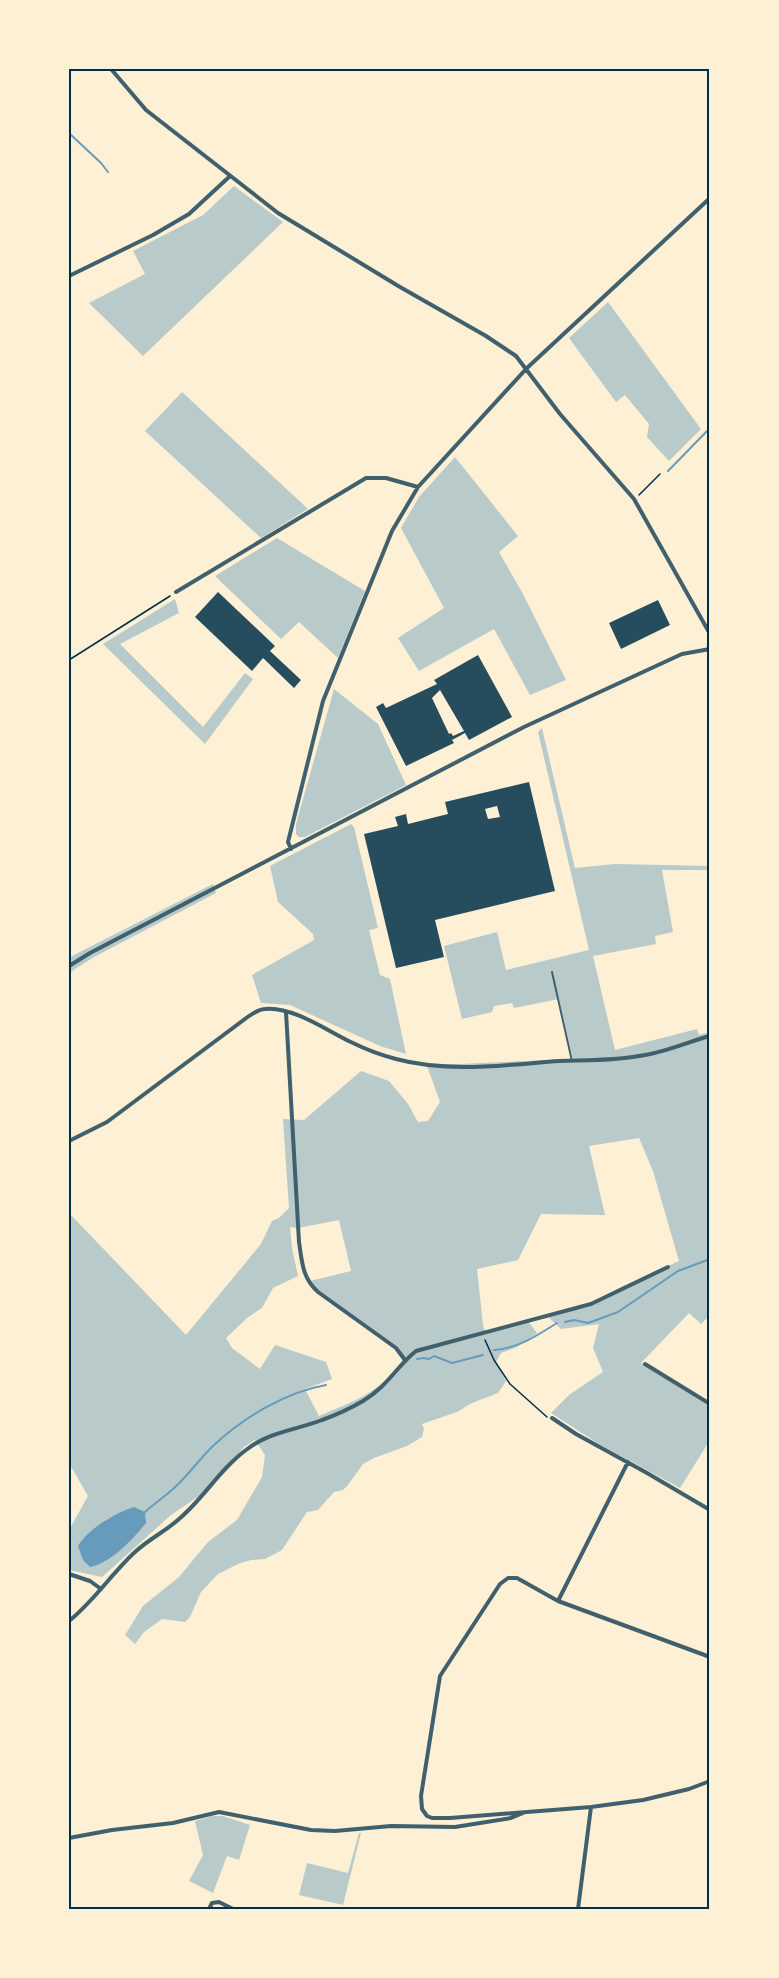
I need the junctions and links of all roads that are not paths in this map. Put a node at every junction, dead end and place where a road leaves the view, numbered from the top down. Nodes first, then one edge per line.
1 (111, 69) edge
2 (229, 177) junction
3 (710, 198) edge
4 (69, 276) edge
5 (527, 368) junction
6 (418, 487) junction
7 (176, 592) road end
8 (710, 634) edge
9 (710, 649) edge
10 (291, 849) junction
11 (69, 966) edge
12 (552, 972) dead end
13 (286, 1012) junction
14 (710, 1036) edge
15 (572, 1061) junction
16 (69, 1141) edge
17 (668, 1267) dead end
18 (405, 1360) junction
19 (645, 1364) dead end
20 (710, 1404) edge
21 (552, 1418) road end
22 (628, 1462) junction
23 (710, 1510) edge
24 (69, 1574) edge
25 (101, 1590) junction
26 (558, 1601) junction
27 (69, 1621) edge
28 (710, 1657) edge
29 (710, 1781) edge
30 (591, 1807) junction
31 (527, 1811) junction
32 (69, 1838) edge
33 (209, 1909) edge
34 (233, 1909) edge
35 (578, 1909) edge

1 - 2 street
2 - 4 street
2 - 5 street
3 - 5 street
5 - 6 street
5 - 8 street
6 - 7 street
6 - 10 street
9 - 10 street
10 - 11 street
12 - 15 lane
13 - 15 street
13 - 16 street
13 - 18 street
14 - 15 street
17 - 18 street
18 - 25 street
19 - 20 street
21 - 22 street
22 - 23 street
22 - 26 street
24 - 25 street
25 - 27 street
26 - 28 street
26 - 31 street
29 - 30 street
30 - 31 street
30 - 35 street
31 - 32 street
33 - 34 street

